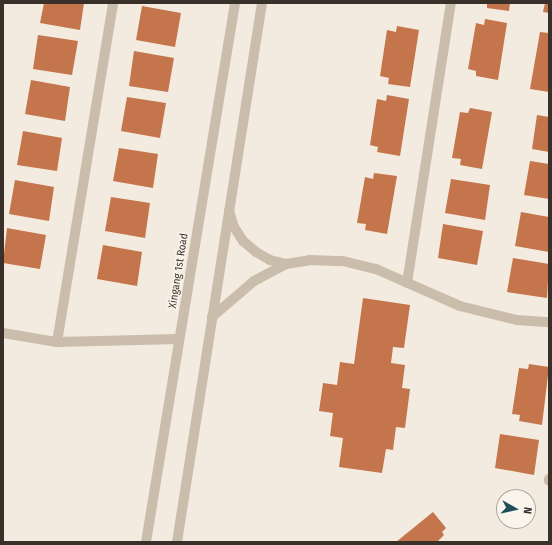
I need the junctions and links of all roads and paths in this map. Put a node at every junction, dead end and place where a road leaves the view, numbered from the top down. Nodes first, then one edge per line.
1 (113, 3) edge
2 (235, 3) edge
3 (262, 3) edge
4 (451, 3) edge
5 (229, 211) junction
6 (286, 264) junction
7 (406, 283) junction
8 (212, 317) junction
9 (549, 322) edge
10 (3, 333) edge
11 (179, 339) junction
12 (56, 342) junction
13 (146, 542) edge
14 (176, 542) edge

1 - 12 street
2 - 11 street, Xingang 1st Road
3 - 5 street
4 - 7 street
5 - 6 street
5 - 8 street
6 - 7 street
6 - 8 street
7 - 9 street
8 - 14 street
10 - 12 street
11 - 12 street
11 - 13 street, Xingang 1st Road

